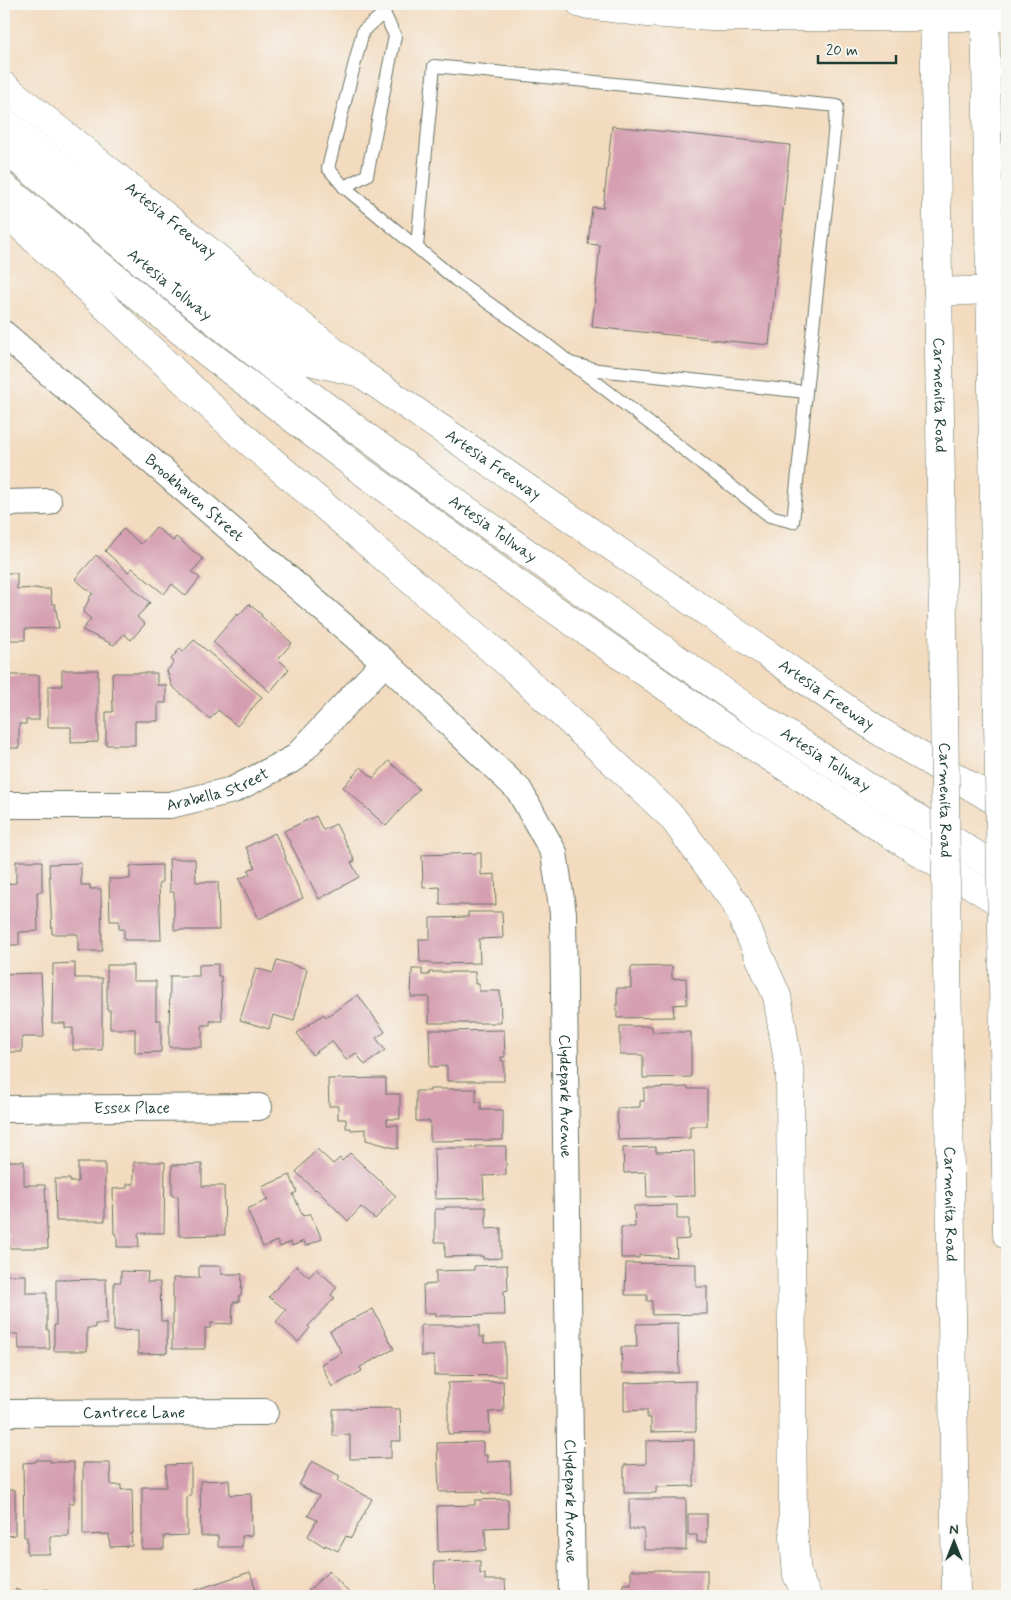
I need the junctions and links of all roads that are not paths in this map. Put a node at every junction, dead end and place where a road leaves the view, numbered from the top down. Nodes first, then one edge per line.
1 (581, 4) edge
2 (385, 8) edge
3 (934, 10) edge
4 (992, 12) edge
5 (4, 86) edge
6 (4, 122) edge
7 (4, 148) edge
8 (4, 187) edge
9 (344, 187) junction
10 (4, 210) edge
11 (417, 246) junction
12 (938, 292) junction
13 (999, 292) edge
14 (4, 334) edge
15 (570, 363) junction
16 (359, 372) junction
17 (806, 392) junction
18 (48, 502) dead end
19 (4, 503) edge
20 (385, 662) junction
21 (4, 806) edge
22 (1007, 808) edge
23 (1007, 874) edge
24 (1007, 907) edge
25 (259, 1107) dead end
26 (4, 1110) edge
27 (1007, 1235) edge
28 (265, 1412) dead end
29 (4, 1413) edge
30 (572, 1596) edge
31 (807, 1596) edge
32 (956, 1596) edge

1 - 3 main road
2 - 9 lane
2 - 9 lane
3 - 4 main road
3 - 12 main road, Carmenita Road
4 - 13 main road
5 - 16 main road, Artesia Freeway
6 - 16 main road, Artesia Tollway
7 - 23 main road, Artesia Tollway
8 - 24 main road
9 - 11 lane
10 - 31 main road
11 - 15 lane
11 - 17 lane
12 - 13 main road
12 - 32 main road, Carmenita Road, bridge
13 - 27 main road, bridge
14 - 20 street, Brookhaven Street
15 - 17 lane
15 - 17 lane
16 - 22 main road, Artesia Freeway
18 - 19 street
20 - 21 street, Arabella Street
20 - 30 street, Clydepark Avenue
25 - 26 street, Essex Place
28 - 29 street, Cantrece Lane

